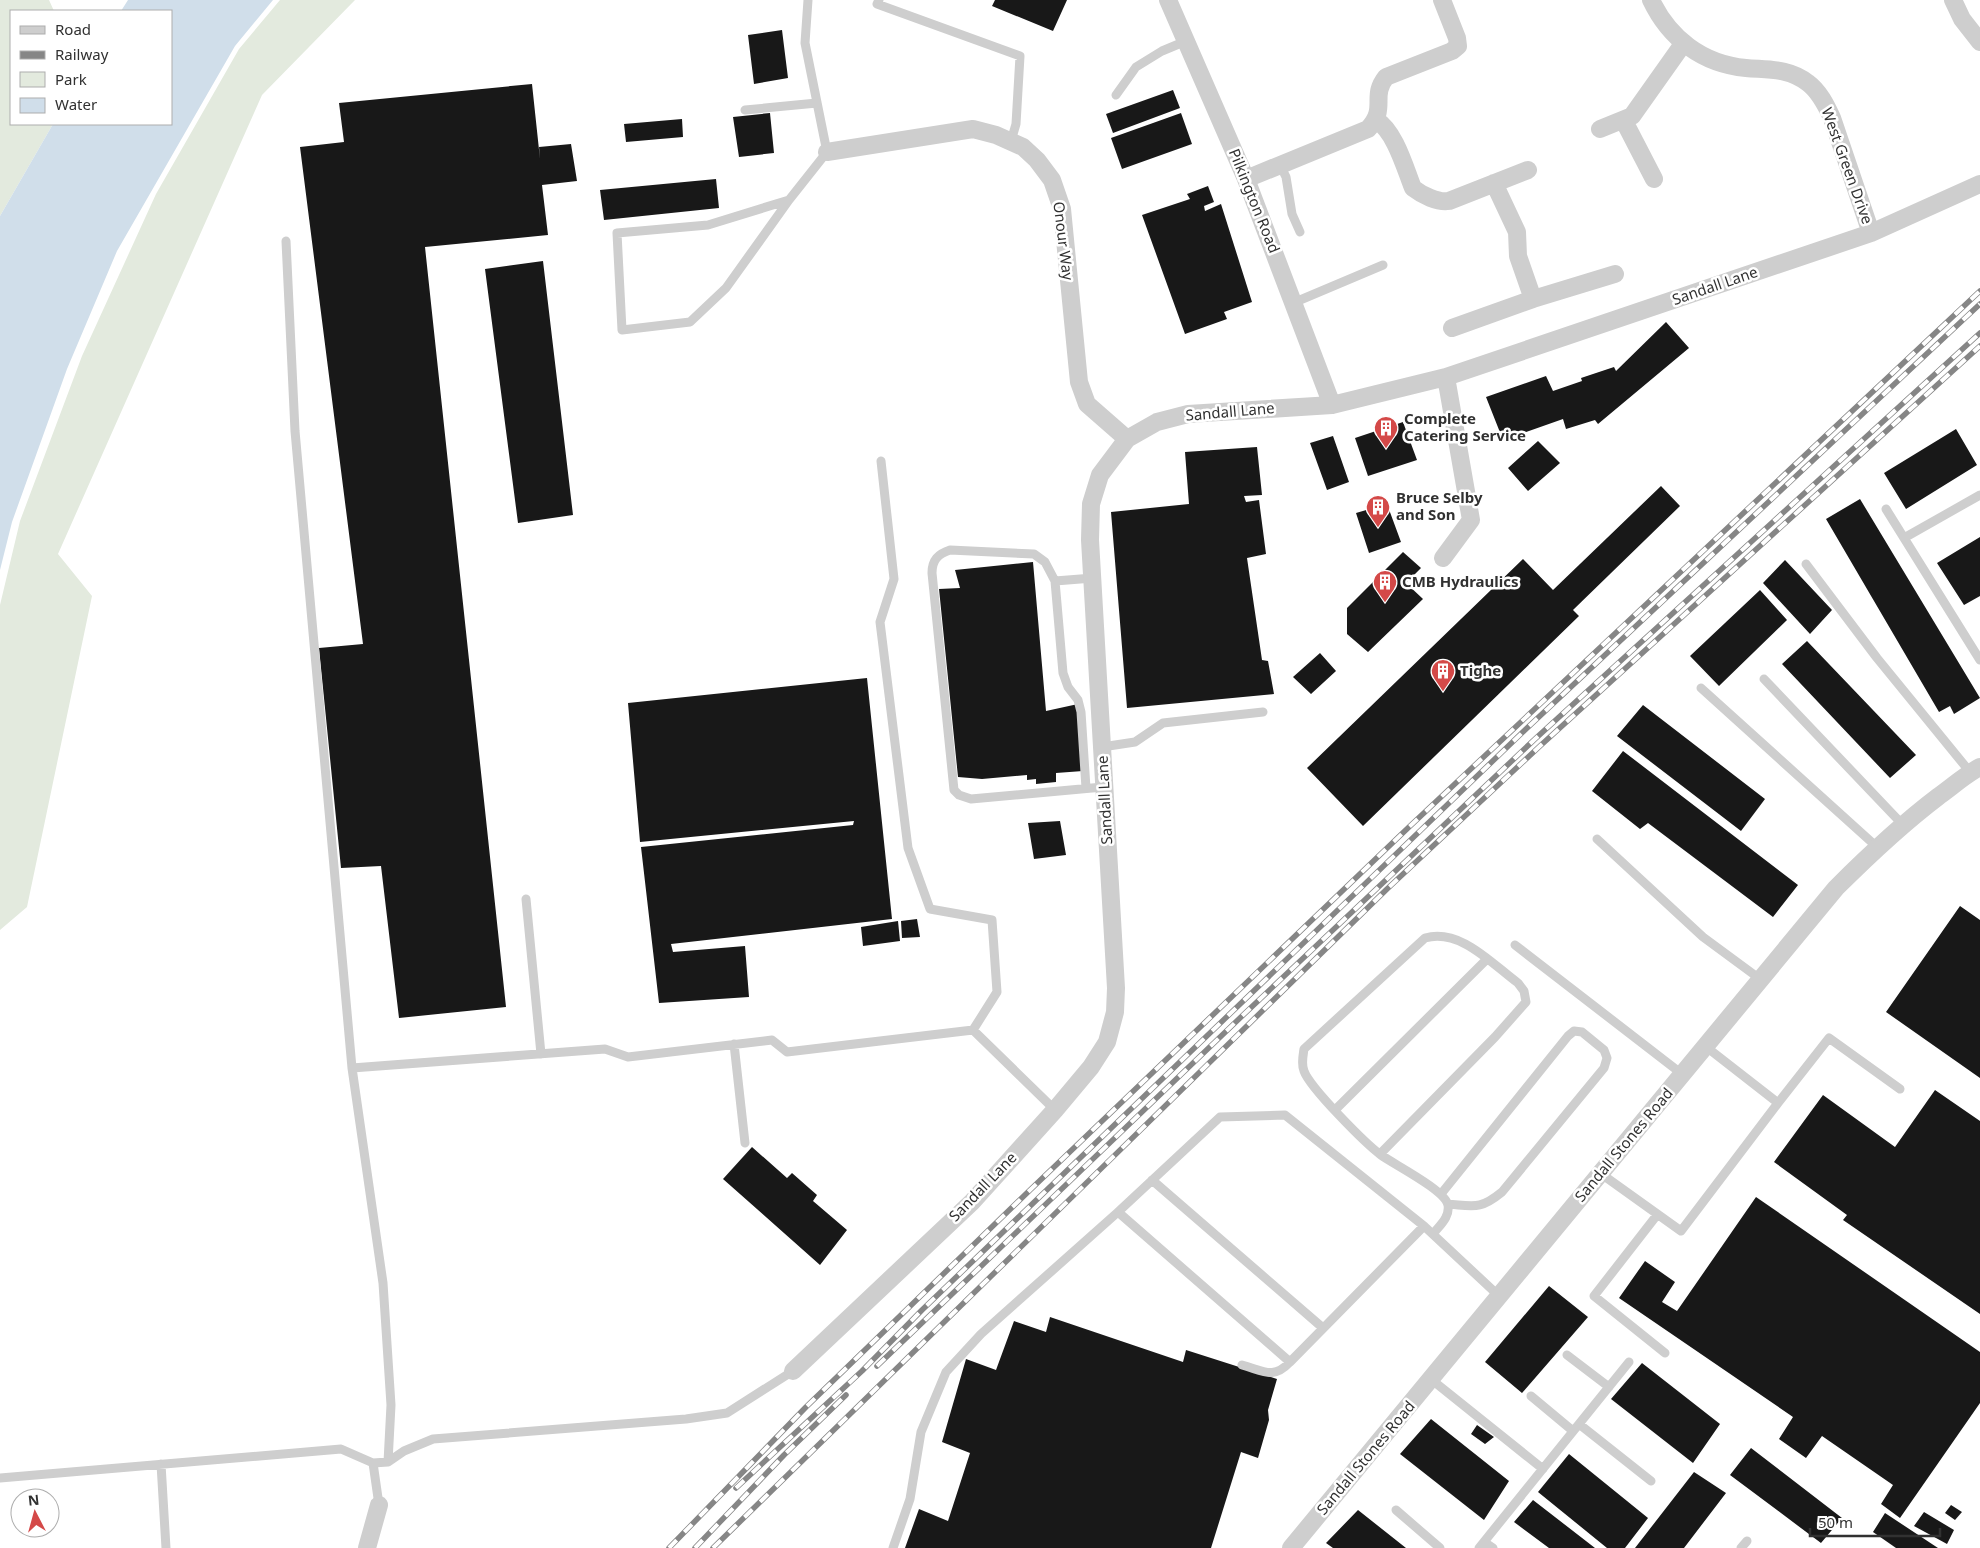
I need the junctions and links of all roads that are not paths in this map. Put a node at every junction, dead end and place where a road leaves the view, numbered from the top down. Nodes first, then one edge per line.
1 (808, 0) edge
2 (878, 0) edge
3 (1168, 0) edge
4 (1442, 0) edge
5 (1650, 0) edge
6 (1953, 0) edge
7 (1186, 40) junction
8 (1980, 42) edge
9 (1683, 44) junction
10 (1116, 95) dead end
11 (817, 103) junction
12 (745, 110) dead end
13 (1376, 120) junction
14 (1624, 121) junction
15 (1600, 129) dead end
16 (1011, 141) junction
17 (827, 152) junction
18 (1280, 165) junction
19 (1528, 170) dead end
20 (1246, 179) junction
21 (1654, 179) dead end
22 (1494, 183) junction
23 (1980, 184) edge
24 (789, 200) junction
25 (1300, 232) dead end
26 (1871, 232) junction
27 (286, 240) dead end
28 (1383, 265) dead end
29 (1615, 274) dead end
30 (1533, 299) junction
31 (1293, 303) junction
32 (1452, 328) dead end
33 (1446, 377) junction
34 (1332, 405) junction
35 (1127, 439) junction
36 (881, 462) dead end
37 (1980, 495) edge
38 (1886, 509) dead end
39 (1904, 538) junction
40 (1443, 558) dead end
41 (1806, 564) dead end
42 (1093, 578) junction
43 (1055, 581) junction
44 (1980, 660) edge
45 (1764, 679) dead end
46 (1701, 688) dead end
47 (1263, 712) dead end
48 (1102, 747) junction
49 (1975, 770) edge
50 (1104, 787) junction
51 (1086, 788) junction
52 (1903, 825) junction
53 (1597, 839) dead end
54 (1876, 847) junction
55 (526, 899) dead end
56 (1515, 945) dead end
57 (1487, 959) junction
58 (1760, 979) junction
59 (973, 1030) junction
60 (734, 1044) junction
61 (1705, 1046) junction
62 (541, 1054) junction
63 (352, 1068) junction
64 (1682, 1074) junction
65 (1900, 1088) dead end
66 (1778, 1102) junction
67 (1055, 1110) junction
68 (1335, 1110) junction
69 (745, 1143) dead end
70 (1380, 1154) junction
71 (1600, 1173) junction
72 (1152, 1180) junction
73 (1441, 1194) junction
74 (1448, 1204) junction
75 (1118, 1212) junction
76 (1657, 1214) junction
77 (1424, 1226) junction
78 (1433, 1234) junction
79 (1499, 1296) junction
80 (1323, 1328) junction
81 (1665, 1353) dead end
82 (1567, 1355) dead end
83 (1290, 1362) junction
84 (1629, 1362) dead end
85 (1242, 1366) dead end
86 (793, 1371) joint
87 (1432, 1380) junction
88 (1609, 1387) junction
89 (1531, 1396) dead end
90 (1576, 1428) junction
91 (388, 1462) junction
92 (373, 1463) junction
93 (162, 1464) junction
94 (1543, 1469) junction
95 (0, 1478) edge
96 (1651, 1481) dead end
97 (379, 1505) joint
98 (1396, 1510) dead end
99 (1482, 1545) edge
100 (166, 1548) edge
101 (367, 1548) edge
102 (892, 1548) edge
103 (1291, 1548) edge
104 (1440, 1548) edge
105 (1493, 1548) edge

1 - 11 lane
2 - 16 lane
3 - 7 street, Pilkington Road
4 - 13 street
5 - 9 street, West Green Drive
6 - 8 street
7 - 10 lane
7 - 20 street, Pilkington Road
9 - 14 street
9 - 26 street, West Green Drive
11 - 12 lane
11 - 17 lane
13 - 18 street
13 - 22 street
14 - 15 street
14 - 21 street
16 - 17 street, Onour Way
16 - 35 street, Onour Way
17 - 24 lane
18 - 20 street
18 - 25 lane
19 - 22 street
20 - 31 street, Pilkington Road
22 - 30 street
23 - 26 street, Sandall Lane
24 - 24 lane
26 - 33 street, Sandall Lane
27 - 63 lane
28 - 31 lane
29 - 30 street
30 - 32 street
31 - 34 street, Pilkington Road
33 - 34 street, Sandall Lane
33 - 40 street
34 - 35 street, Sandall Lane
35 - 42 street, Sandall Lane
36 - 59 lane
37 - 39 lane
38 - 39 lane
39 - 44 lane
41 - 49 lane
42 - 43 lane
42 - 48 street, Sandall Lane
43 - 51 lane
43 - 51 lane
45 - 52 lane
46 - 54 lane
47 - 48 lane
48 - 50 street, Sandall Lane
49 - 52 street, Sandall Stones Road
50 - 51 lane
50 - 67 street, Sandall Lane
52 - 54 street, Sandall Stones Road
53 - 58 lane
54 - 58 street, Sandall Stones Road
55 - 62 lane
56 - 64 lane
57 - 68 lane
57 - 68 lane
57 - 70 lane
58 - 61 street, Sandall Stones Road
59 - 60 lane
59 - 67 lane
60 - 62 lane
60 - 69 lane
61 - 64 street, Sandall Stones Road
61 - 66 lane
62 - 63 lane
63 - 91 lane
64 - 71 street, Sandall Stones Road
65 - 66 lane
66 - 76 lane
67 - 86 street, Sandall Lane
68 - 70 lane
70 - 73 lane
71 - 76 lane
71 - 79 street, Sandall Stones Road
72 - 75 lane
72 - 77 lane
72 - 80 lane
73 - 74 lane
73 - 74 lane
74 - 78 lane
75 - 83 lane
75 - 102 lane
76 - 81 lane
77 - 78 lane
77 - 80 lane
78 - 79 lane
79 - 87 street, Sandall Stones Road
80 - 83 lane
82 - 88 lane
83 - 85 lane
84 - 88 lane
86 - 91 lane
87 - 94 lane
87 - 103 street, Sandall Stones Road
88 - 90 lane
89 - 90 lane
90 - 94 lane
90 - 96 lane
91 - 92 lane
92 - 93 lane
92 - 97 lane
93 - 95 lane
93 - 100 lane
94 - 99 lane
97 - 101 street
98 - 104 lane
99 - 105 lane

